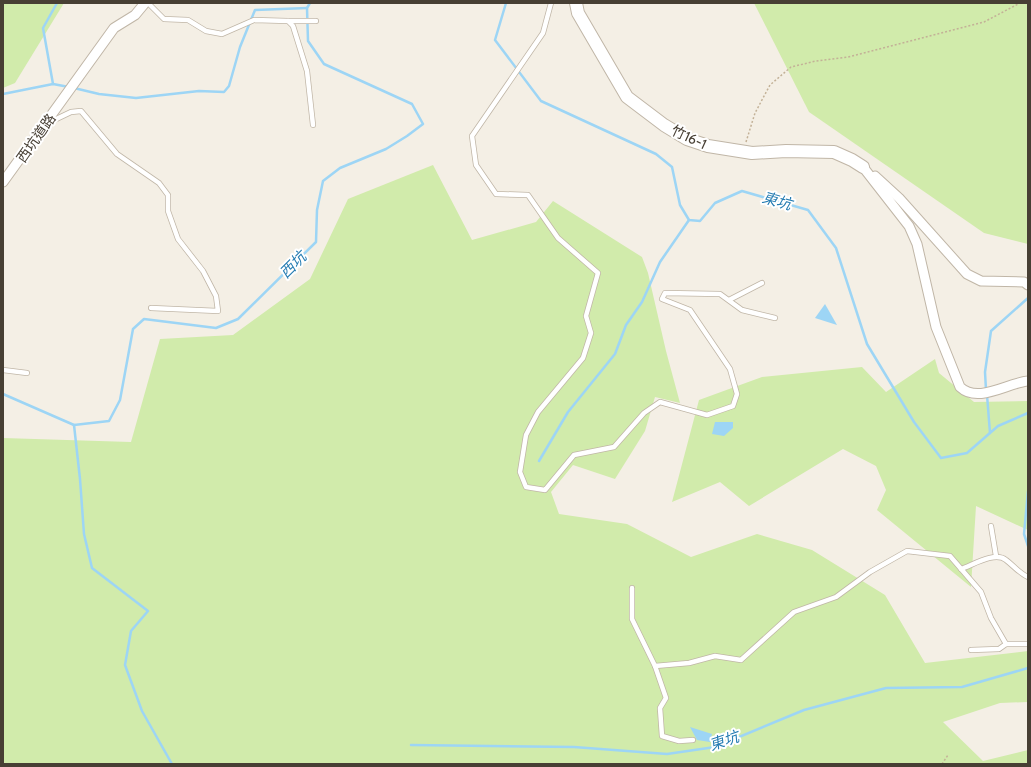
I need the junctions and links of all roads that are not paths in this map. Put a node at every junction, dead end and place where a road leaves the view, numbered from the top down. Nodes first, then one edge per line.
1 (145, 3) edge
2 (148, 3) edge
3 (551, 3) edge
4 (576, 3) edge
5 (288, 21) junction
6 (316, 21) dead end
7 (45, 125) junction
8 (313, 125) dead end
9 (863, 167) junction
10 (3, 182) edge
11 (762, 283) dead end
12 (1028, 285) edge
13 (729, 300) junction
14 (151, 308) dead end
15 (775, 318) dead end
16 (3, 370) edge
17 (27, 374) dead end
18 (1028, 381) edge
19 (991, 526) dead end
20 (996, 556) junction
21 (961, 569) junction
22 (1028, 577) edge
23 (632, 588) dead end
24 (1006, 644) junction
25 (1028, 644) edge
26 (971, 650) dead end
27 (655, 666) junction
28 (693, 740) dead end

1 - 7 street, 西坑道路
2 - 5 lane
3 - 13 lane
4 - 9 street, 竹16-1 / 竹16-1
5 - 6 lane
5 - 8 lane
7 - 10 street, 西坑道路
7 - 14 lane
9 - 12 street
9 - 18 street
11 - 13 lane
13 - 15 lane
16 - 17 lane
19 - 20 lane
20 - 21 lane
20 - 22 lane
21 - 24 lane
21 - 27 lane
23 - 27 lane
24 - 25 lane
24 - 26 lane
27 - 28 lane

